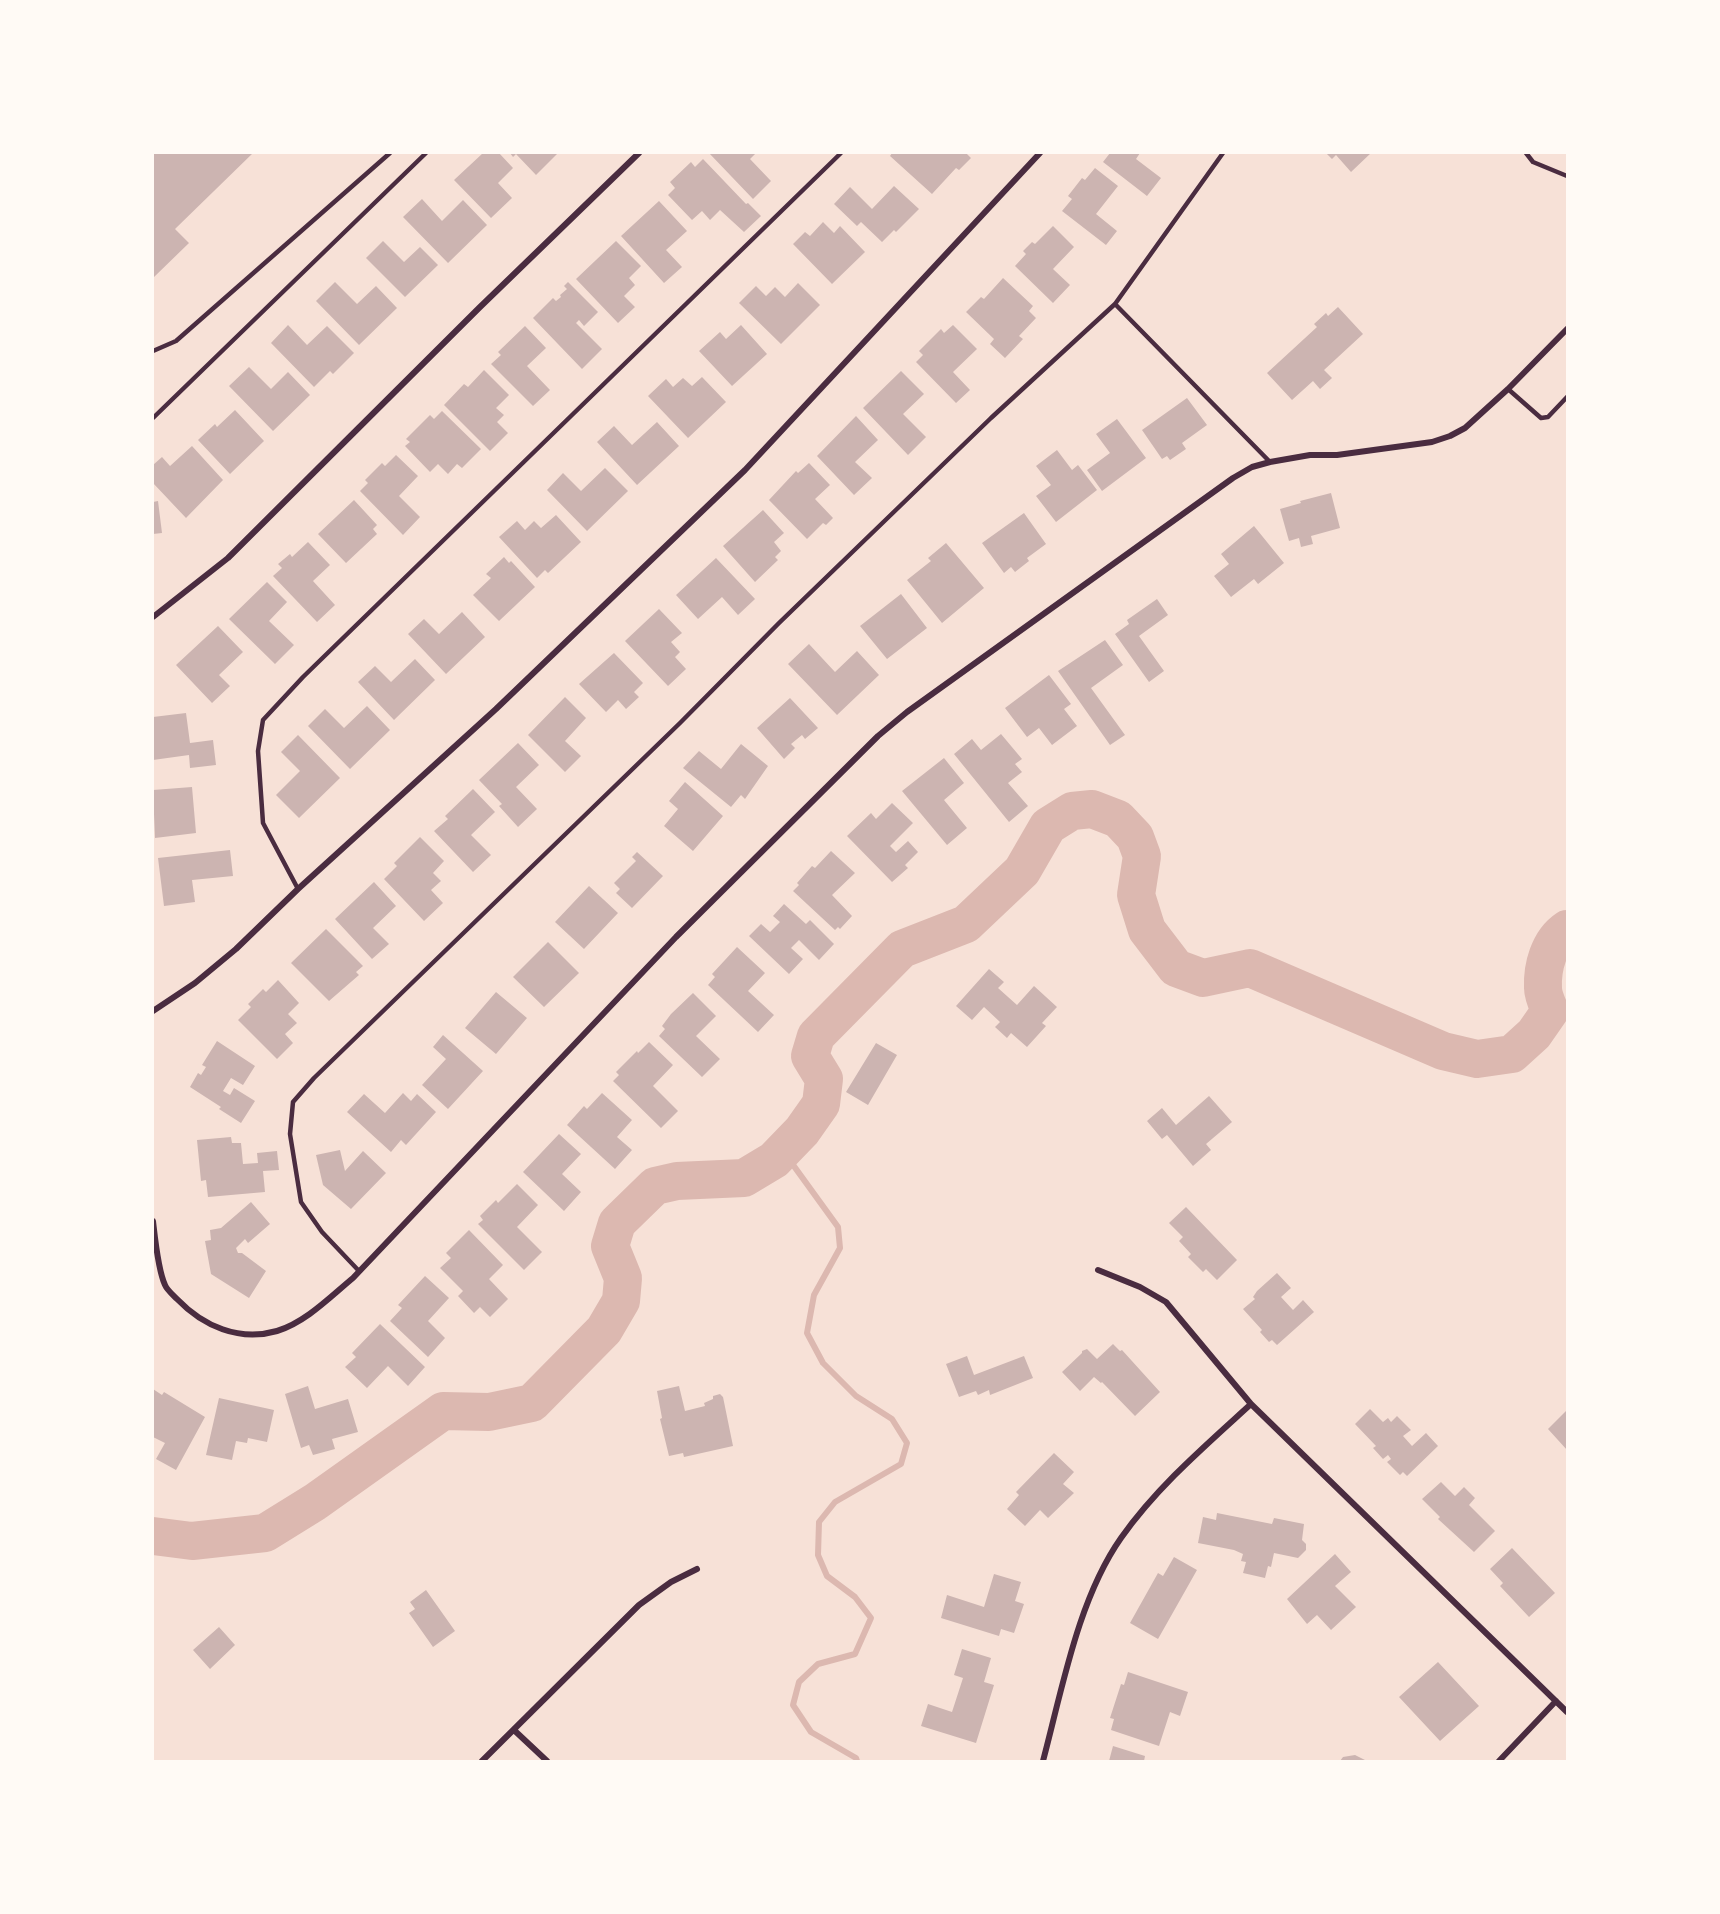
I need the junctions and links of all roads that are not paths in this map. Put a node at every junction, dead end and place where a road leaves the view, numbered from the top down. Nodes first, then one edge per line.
1 (390, 153) edge
2 (426, 153) edge
3 (639, 153) edge
4 (841, 153) edge
5 (1040, 153) edge
6 (1223, 153) edge
7 (1526, 153) edge
8 (1567, 176) edge
9 (1114, 304) junction
10 (1567, 329) edge
11 (153, 351) edge
12 (1508, 389) junction
13 (1567, 397) edge
14 (153, 418) edge
15 (1270, 462) junction
16 (153, 616) edge
17 (298, 889) junction
18 (153, 1011) edge
19 (153, 1221) edge
20 (154, 1241) edge
21 (1098, 1270) dead end
22 (359, 1271) junction
23 (1251, 1404) junction
24 (697, 1569) dead end
25 (1556, 1701) junction
26 (1567, 1712) edge
27 (515, 1731) junction
28 (482, 1761) edge
29 (547, 1761) edge
30 (1043, 1761) edge
31 (1499, 1761) edge

1 - 11 lane
2 - 14 lane
3 - 16 street
4 - 17 lane
5 - 17 street
6 - 9 lane
7 - 8 lane
9 - 15 lane
9 - 22 lane
10 - 12 street
12 - 13 lane
12 - 15 street
15 - 22 street
17 - 18 street
19 - 20 street
20 - 22 street
21 - 23 street
23 - 25 street
23 - 30 street
24 - 27 street
25 - 26 street
25 - 31 street
27 - 28 street
27 - 29 street

